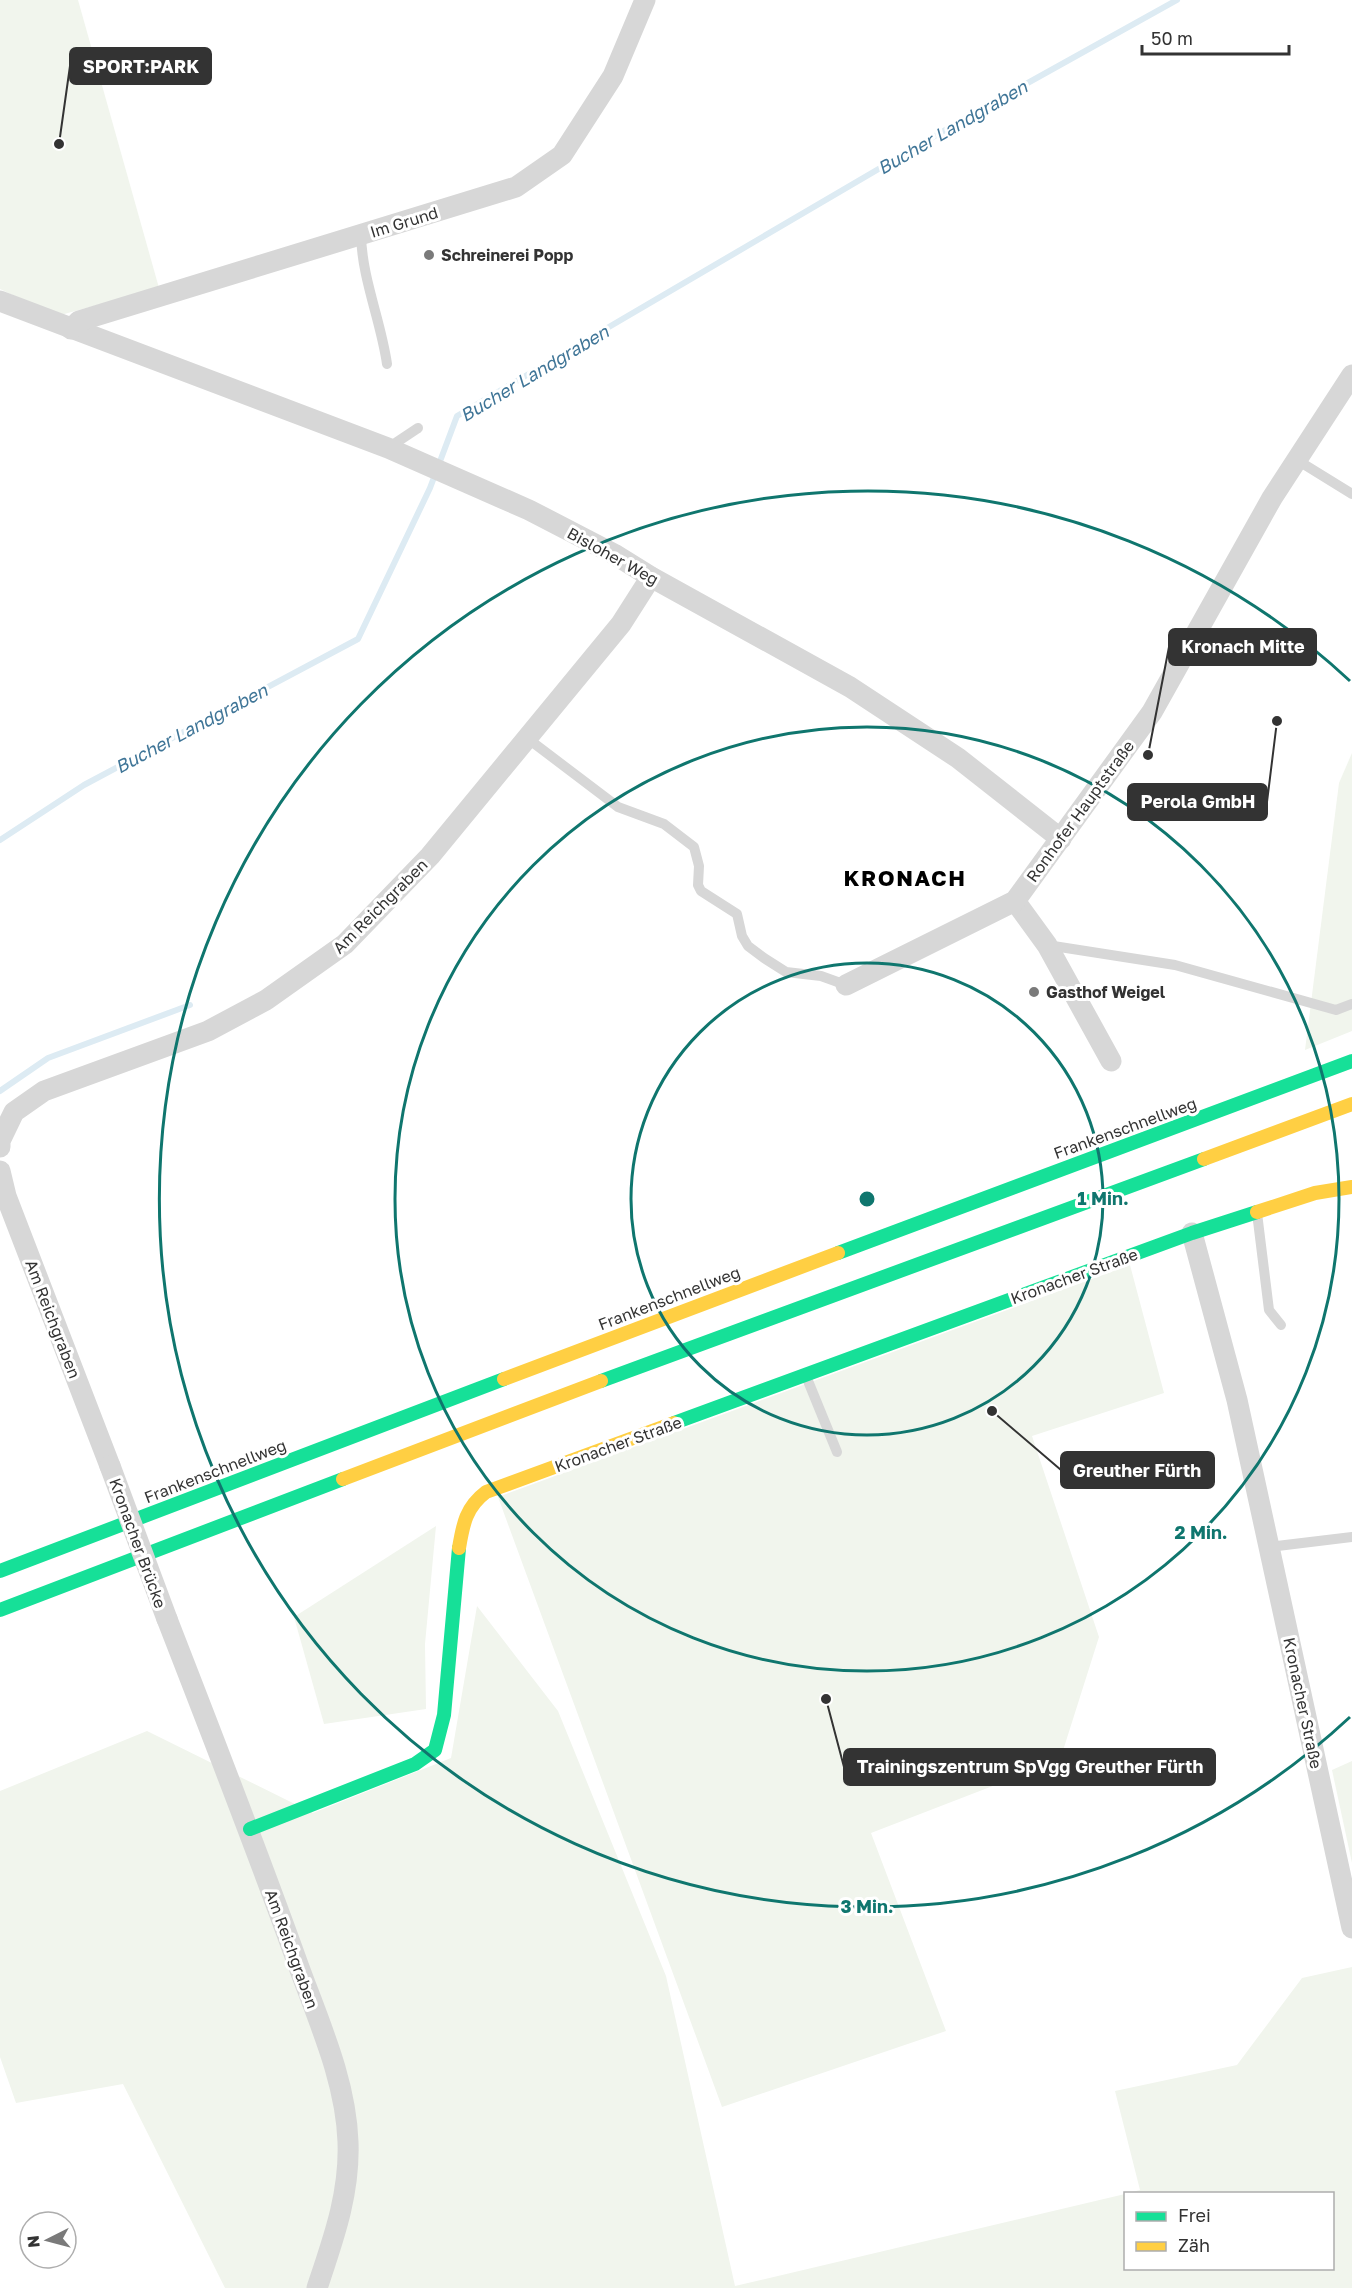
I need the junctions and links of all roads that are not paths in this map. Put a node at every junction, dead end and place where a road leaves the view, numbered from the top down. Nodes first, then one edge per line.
1 (645, 0) edge
2 (361, 235) junction
3 (0, 302) edge
4 (71, 329) junction
5 (387, 364) dead end
6 (1352, 375) edge
7 (418, 428) dead end
8 (388, 447) junction
9 (1297, 460) junction
10 (1352, 494) edge
11 (651, 577) junction
12 (527, 738) junction
13 (1061, 839) junction
14 (1015, 901) junction
15 (1047, 945) junction
16 (846, 985) joint
17 (1352, 1004) edge
18 (1111, 1061) dead end
19 (1352, 1061) edge
20 (1352, 1104) edge
21 (0, 1147) edge
22 (0, 1171) edge
23 (1352, 1187) edge
24 (1257, 1212) junction
25 (1192, 1233) junction
26 (1281, 1324) dead end
27 (806, 1376) junction
28 (837, 1452) dead end
29 (110, 1466) joint
30 (1352, 1537) edge
31 (1269, 1547) junction
32 (0, 1571) edge
33 (0, 1610) edge
34 (167, 1619) joint
35 (250, 1829) junction
36 (1352, 1928) edge
37 (317, 2288) edge

1 - 2 street, Im Grund
2 - 4 street, Im Grund
2 - 5 lane
3 - 4 street, Bisloher Weg
4 - 8 street, Bisloher Weg
6 - 9 street, Ronhofer Hauptstraße
7 - 8 lane
8 - 11 street, Bisloher Weg
9 - 10 lane
9 - 13 street, Ronhofer Hauptstraße
11 - 12 street, Am Reichgraben
11 - 13 street, Bisloher Weg
12 - 16 lane
12 - 21 street, Am Reichgraben
13 - 14 street, Ronhofer Hauptstraße
14 - 15 street
14 - 16 street, Ronhofer Hauptstraße
15 - 17 lane
15 - 18 street
19 - 32 main road, Frankenschnellweg
20 - 33 main road
22 - 29 street, Am Reichgraben
23 - 24 main road, Kronacher Straße
24 - 25 main road, Kronacher Straße
24 - 26 lane
25 - 27 main road, Kronacher Straße
25 - 31 street, Kronacher Straße
27 - 28 lane
27 - 35 main road, Kronacher Straße
29 - 34 street, Kronacher Brücke, bridge
30 - 31 lane
31 - 36 street, Kronacher Straße
34 - 35 street, Am Reichgraben
35 - 37 street, Am Reichgraben

